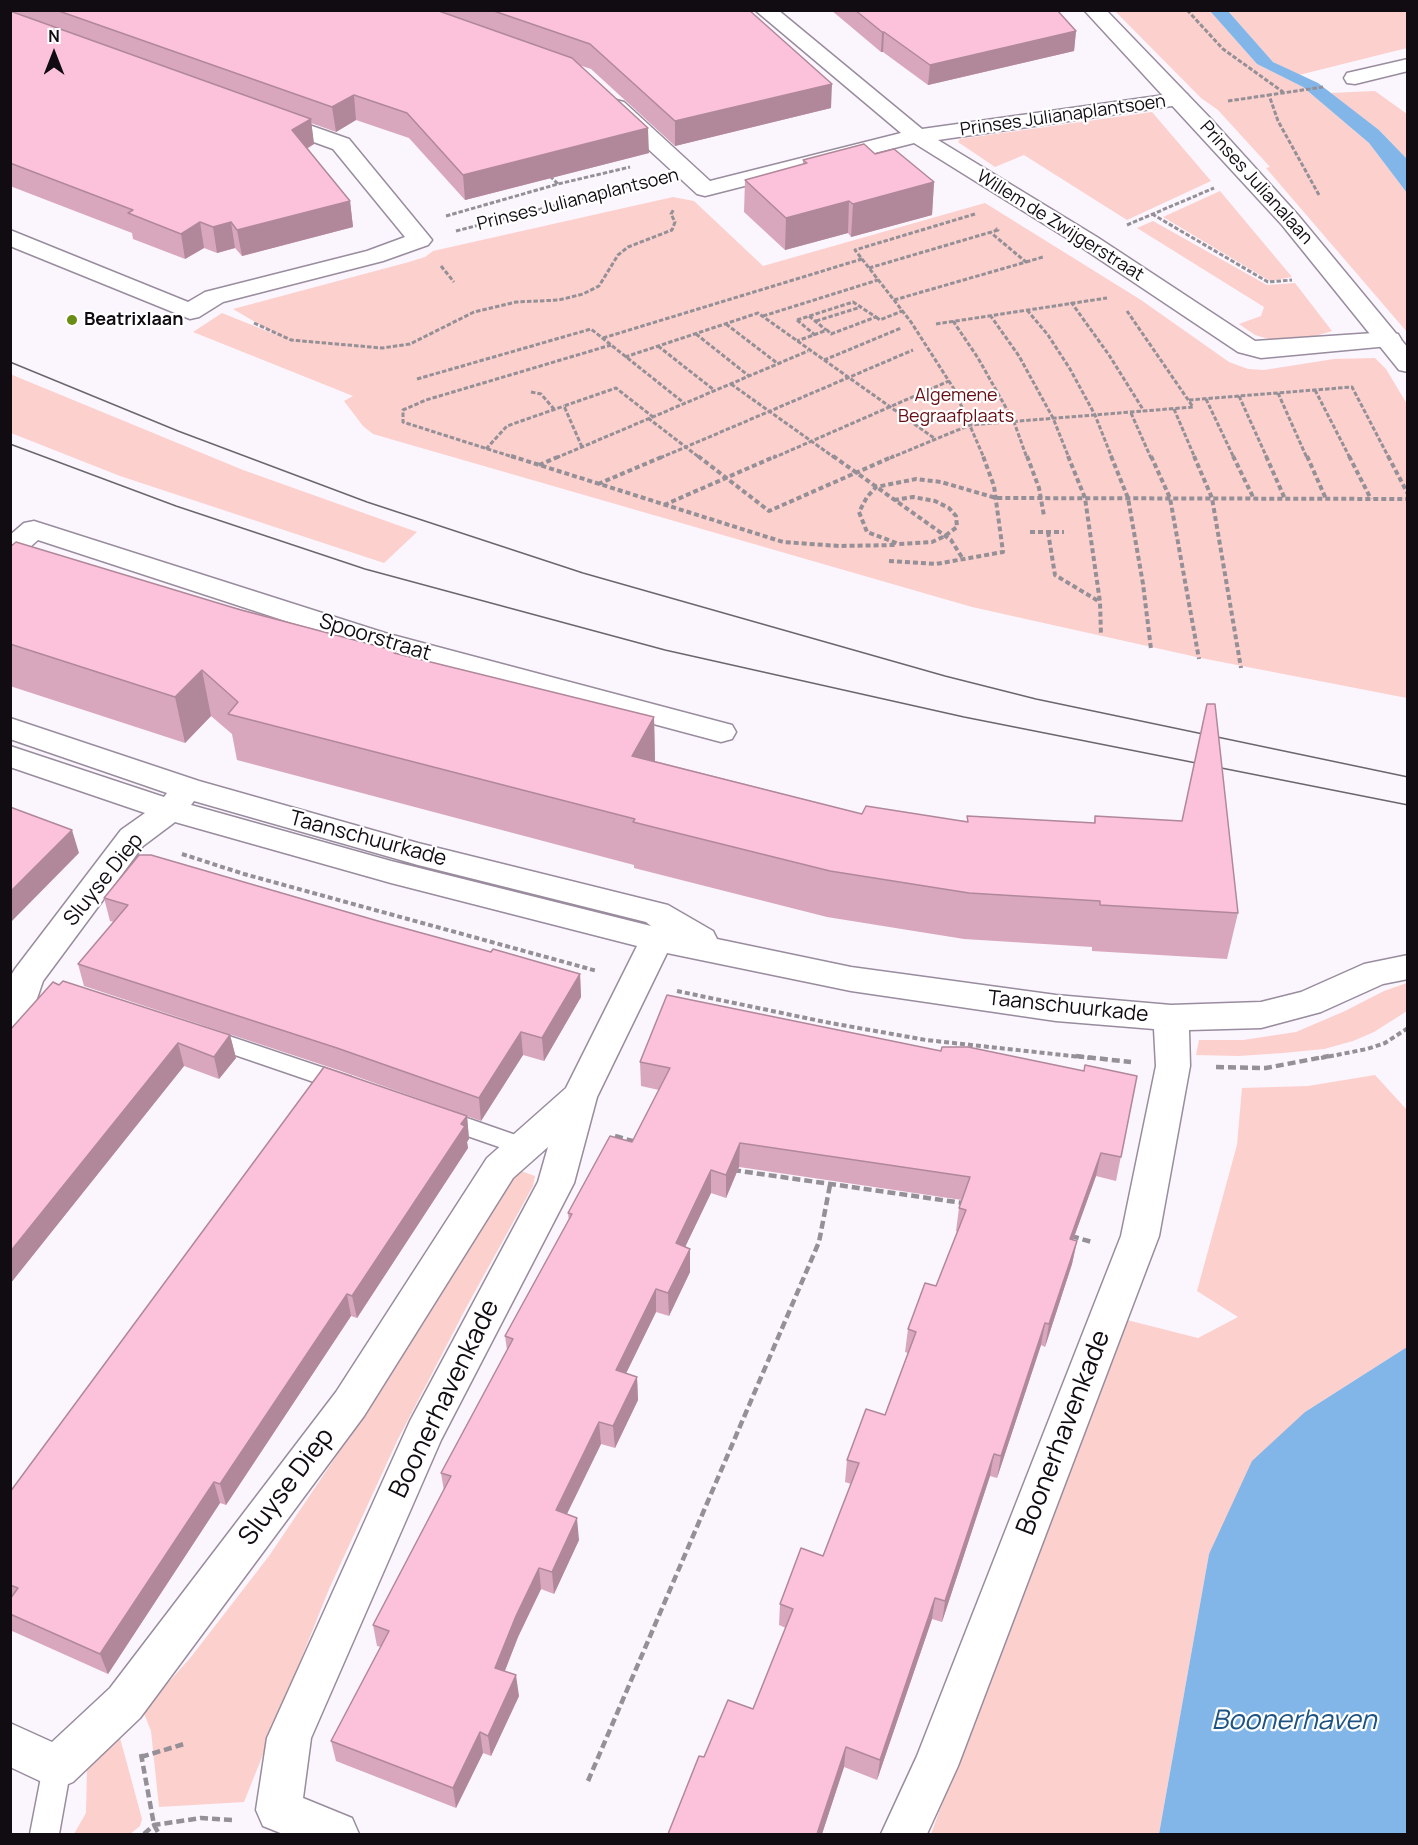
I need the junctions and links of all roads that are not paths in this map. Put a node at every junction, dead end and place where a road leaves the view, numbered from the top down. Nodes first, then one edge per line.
1 (765, 10) edge
2 (1094, 10) edge
3 (1407, 65) edge
4 (1355, 78) dead end
5 (598, 91) edge
6 (1179, 99) junction
7 (248, 110) edge
8 (917, 136) junction
9 (10, 237) edge
10 (1389, 339) junction
11 (1407, 365) edge
12 (10, 550) edge
13 (10, 728) edge
14 (721, 732) dead end
15 (10, 756) edge
16 (179, 799) junction
17 (657, 939) junction
18 (723, 953) junction
19 (1407, 967) edge
20 (29, 982) edge
21 (10, 1015) edge
22 (1171, 1018) junction
23 (183, 1029) edge
24 (359, 1089) edge
25 (577, 1110) junction
26 (424, 1112) edge
27 (522, 1146) junction
28 (10, 1744) edge
29 (57, 1767) junction
30 (44, 1834) edge
31 (336, 1834) edge
32 (904, 1834) edge

1 - 8 street, Willem de Zwijgerstraat
2 - 6 street, Prinses Julianalaan
3 - 4 street
5 - 8 street, Prinses Julianaplantsoen
6 - 8 street, Prinses Julianaplantsoen
6 - 10 street, Prinses Julianalaan
7 - 9 street
8 - 10 street, Willem de Zwijgerstraat
10 - 11 street, Prinses Julianalaan
12 - 14 street, Spoorstraat
13 - 16 street, Taanschuurkade
15 - 16 street, Taanschuurkade
16 - 17 street, Taanschuurkade
16 - 18 street, Taanschuurkade
16 - 20 street, Sluyse Diep
17 - 18 street, Taanschuurkade
17 - 25 street, Boonerhavenkade
18 - 22 street, Taanschuurkade
19 - 22 street, Taanschuurkade
20 - 21 street, Sluyse Diep
22 - 32 street, Boonerhavenkade
23 - 24 lane
25 - 27 street, Sluyse Diep
25 - 31 street, Boonerhavenkade
26 - 27 lane
27 - 29 street, Sluyse Diep
28 - 29 street
29 - 30 lane

